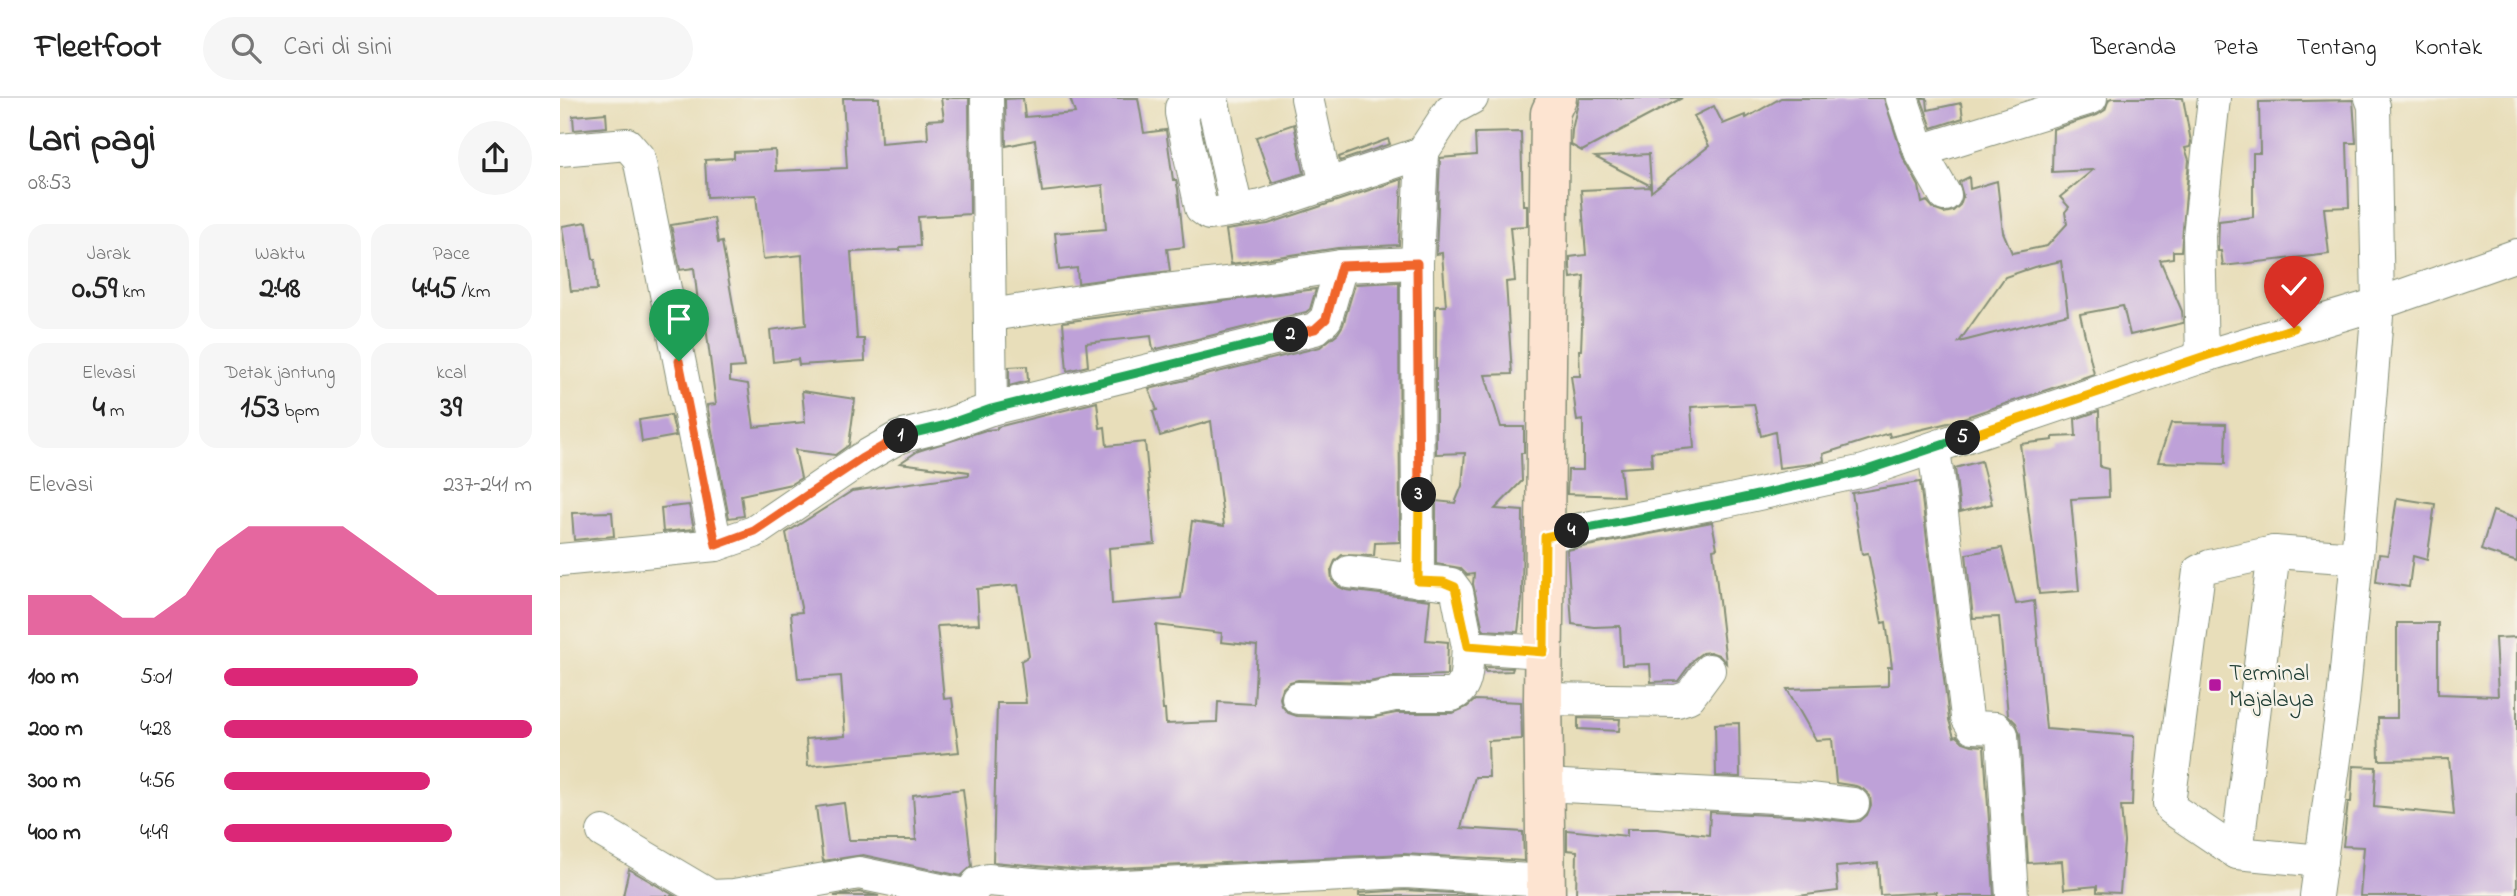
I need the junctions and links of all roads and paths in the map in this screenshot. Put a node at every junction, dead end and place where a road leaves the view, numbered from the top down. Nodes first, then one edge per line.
1 (987, 98) edge
2 (1211, 98) edge
3 (1307, 98) edge
4 (1472, 98) edge
5 (1902, 98) edge
6 (2091, 98) edge
7 (2214, 98) edge
8 (2371, 98) edge
9 (1549, 103) edge
10 (2032, 107) edge
11 (560, 150) edge
12 (1920, 150) junction
13 (1422, 153) junction
14 (1326, 185) junction
15 (1945, 195) dead end
16 (2517, 255) edge
17 (1417, 263) junction
18 (1341, 266) junction
19 (2378, 304) junction
20 (990, 315) junction
21 (2202, 357) junction
22 (991, 409) junction
23 (1934, 448) junction
24 (1545, 537) junction
25 (716, 545) junction
26 (2274, 552) junction
27 (2357, 558) junction
28 (560, 559) edge
29 (1349, 572) dead end
30 (1418, 581) junction
31 (1468, 646) junction
32 (1544, 652) junction
33 (1709, 670) dead end
34 (1298, 698) dead end
35 (1543, 699) junction
36 (1545, 785) junction
37 (1853, 804) dead end
38 (603, 832) dead end
39 (2237, 853) junction
40 (2321, 861) junction
41 (858, 884) edge
42 (1546, 888) edge
43 (711, 896) edge
44 (2012, 896) edge
45 (2316, 896) edge

1 - 20 street
2 - 14 street
3 - 14 street
4 - 13 street
5 - 12 street
6 - 10 street
7 - 21 street
8 - 19 street
9 - 24 street
10 - 12 street
11 - 25 street
12 - 15 street
13 - 14 street
13 - 17 street
16 - 19 street
17 - 18 street
17 - 30 street
18 - 20 street
18 - 22 street
19 - 21 street
19 - 27 street
20 - 22 street
21 - 23 street
22 - 25 street
23 - 24 street
23 - 44 street
24 - 32 street
25 - 28 street
26 - 27 street
26 - 39 street
26 - 39 street
27 - 40 street
29 - 30 street
30 - 31 street
31 - 32 street
31 - 34 street
32 - 35 street
33 - 35 street
35 - 36 street
36 - 37 street
36 - 42 street
38 - 43 street
39 - 40 street
40 - 45 street
41 - 42 street
41 - 43 street

